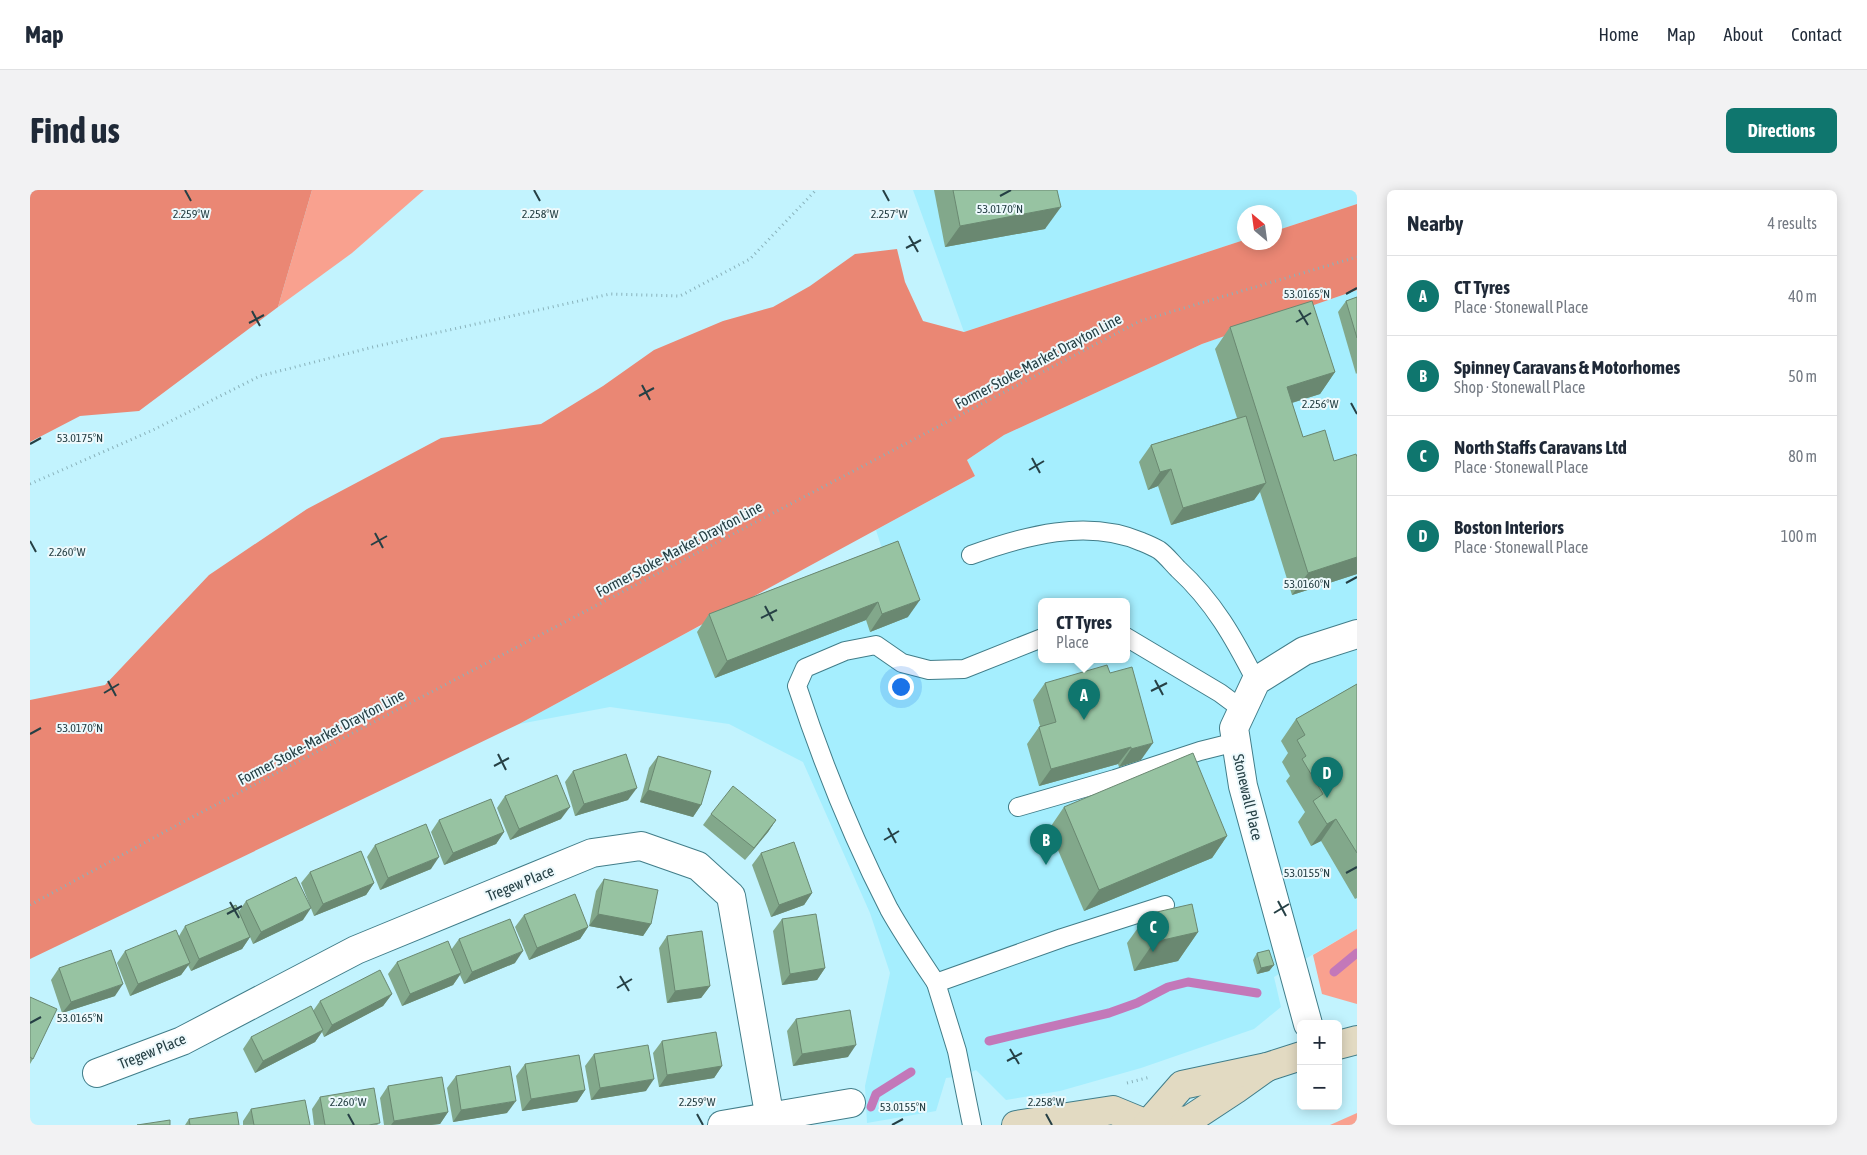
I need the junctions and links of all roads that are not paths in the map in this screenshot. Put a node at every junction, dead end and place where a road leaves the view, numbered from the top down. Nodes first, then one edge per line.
1 (971, 554) dead end
2 (1357, 634) edge
3 (1130, 639) edge
4 (1038, 640) edge
5 (1256, 681) junction
6 (1243, 710) junction
7 (1236, 742) junction
8 (1018, 807) dead end
9 (1165, 905) dead end
10 (936, 984) junction
11 (1307, 1020) edge
12 (1357, 1040) edge
13 (1342, 1044) edge
14 (1297, 1057) edge
15 (97, 1072) dead end
16 (851, 1103) dead end
17 (771, 1121) edge
18 (722, 1125) edge
19 (972, 1125) edge
20 (1016, 1125) edge
21 (1147, 1125) edge

1 - 5 lane
2 - 5 street
3 - 6 lane
4 - 10 lane
5 - 6 street, Stonewall Place
6 - 7 street, Stonewall Place
7 - 8 lane
7 - 11 street, Stonewall Place
9 - 10 lane
10 - 19 lane
12 - 13 main road
14 - 21 main road
15 - 17 street, Tregew Place
16 - 17 street
17 - 18 street
20 - 21 main road

